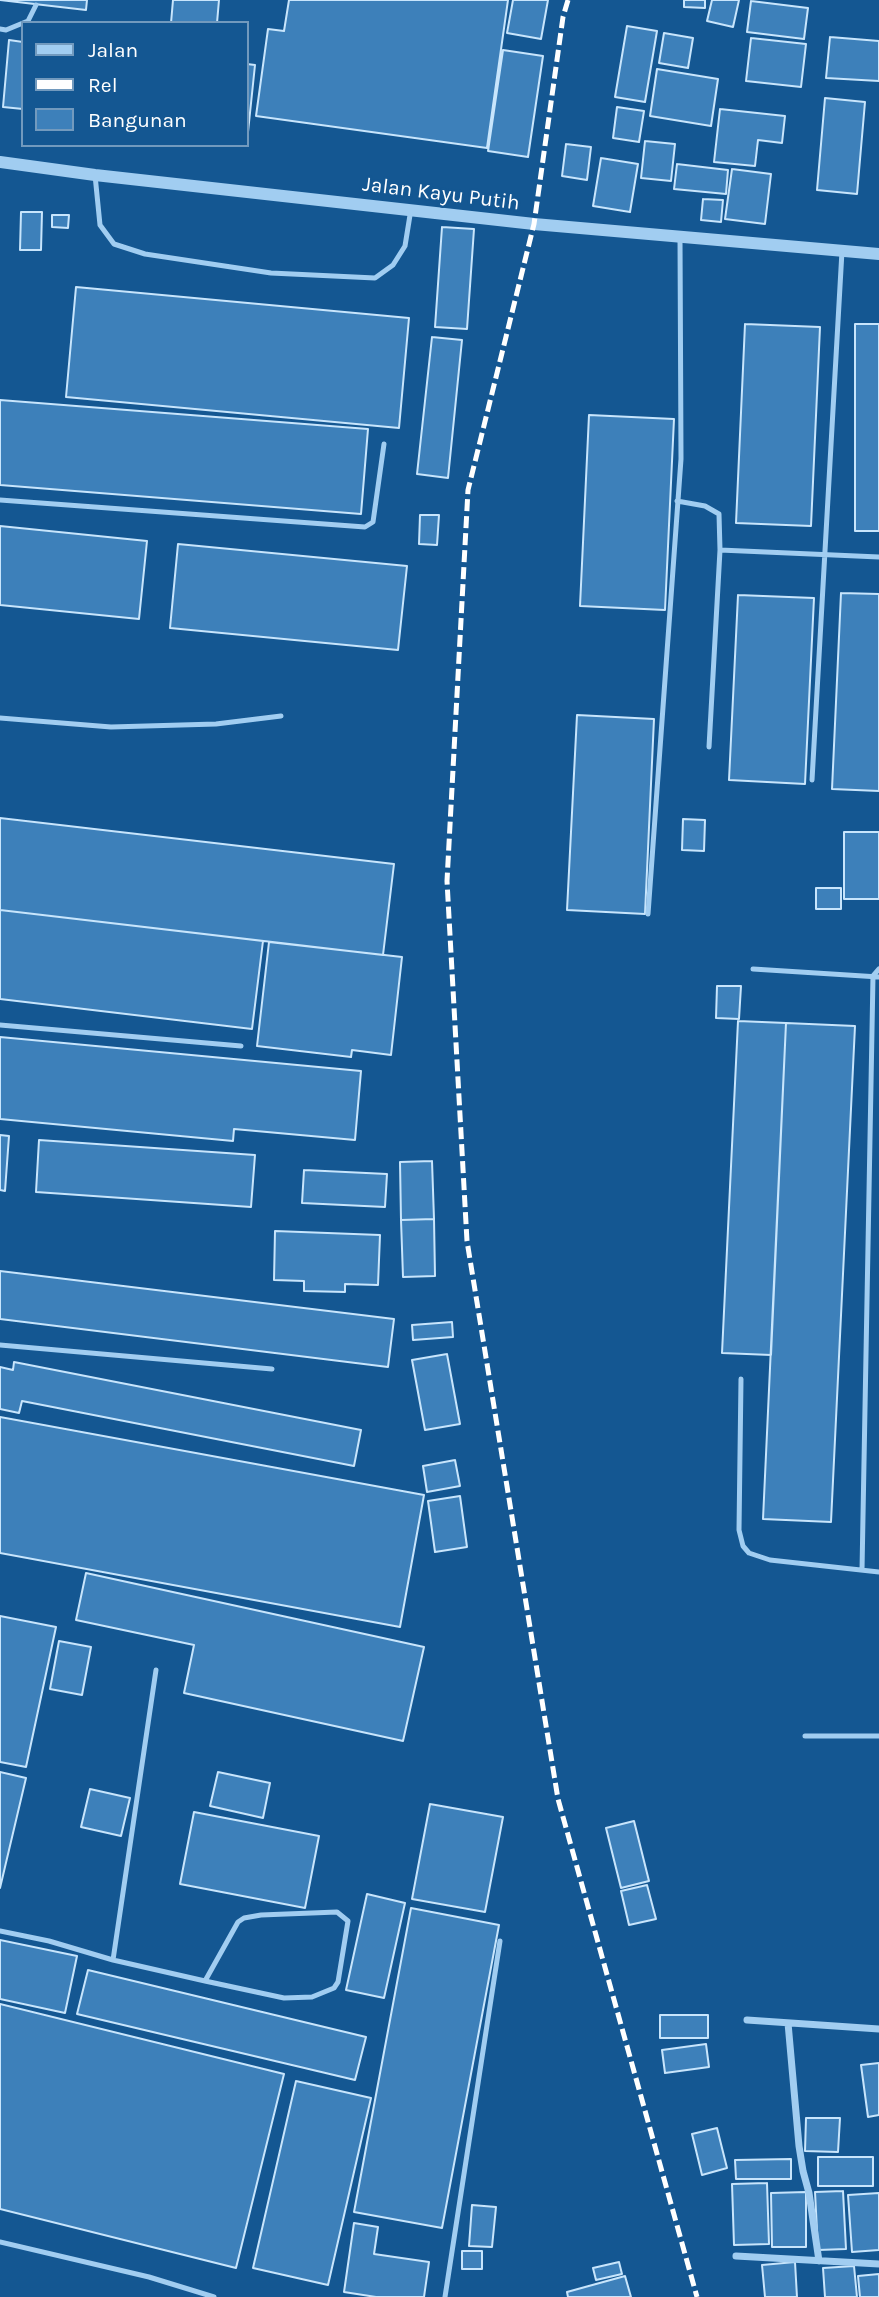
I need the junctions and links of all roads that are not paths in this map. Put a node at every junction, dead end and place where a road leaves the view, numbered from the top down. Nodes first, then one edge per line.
1 (36, 5) dead end
2 (28, 21) edge
3 (21, 24) edge
4 (0, 29) edge
5 (0, 162) edge
6 (95, 175) junction
7 (411, 209) junction
8 (680, 238) junction
9 (842, 251) junction
10 (879, 254) edge
11 (384, 444) dead end
12 (0, 500) edge
13 (677, 502) junction
14 (720, 550) junction
15 (825, 554) junction
16 (879, 557) edge
17 (281, 716) dead end
18 (0, 718) edge
19 (709, 747) dead end
20 (812, 780) dead end
21 (648, 914) dead end
22 (753, 969) dead end
23 (879, 969) edge
24 (876, 976) edge
25 (0, 1025) edge
26 (241, 1046) dead end
27 (0, 1345) edge
28 (272, 1369) dead end
29 (741, 1379) dead end
30 (862, 1570) junction
31 (879, 1572) edge
32 (156, 1670) dead end
33 (805, 1735) dead end
34 (879, 1736) edge
35 (0, 1931) edge
36 (500, 1941) dead end
37 (113, 1960) junction
38 (205, 1981) junction
39 (747, 2020) dead end
40 (788, 2023) junction
41 (879, 2029) edge
42 (0, 2242) edge
43 (736, 2256) dead end
44 (819, 2261) junction
45 (879, 2264) edge
46 (214, 2297) edge
47 (445, 2297) edge

1 - 2 lane
3 - 4 lane
5 - 6 street, Jalan Kayu Putih
6 - 7 street, Jalan Kayu Putih
6 - 7 lane
7 - 8 street, Jalan Kayu Putih
8 - 9 street, Jalan Kayu Putih
8 - 13 lane
9 - 10 street, Jalan Kayu Putih
9 - 15 lane
11 - 12 lane
13 - 14 lane
13 - 21 lane
14 - 15 lane
14 - 19 lane
15 - 16 lane
15 - 20 lane
17 - 18 lane
22 - 24 lane
23 - 24 lane
24 - 30 lane
25 - 26 lane
27 - 28 lane
29 - 30 lane
30 - 31 lane
32 - 37 lane
33 - 34 lane
35 - 37 lane
36 - 47 lane
37 - 38 lane
38 - 38 lane
39 - 40 street
40 - 41 street
40 - 44 street
42 - 46 lane
43 - 44 street
44 - 45 street

